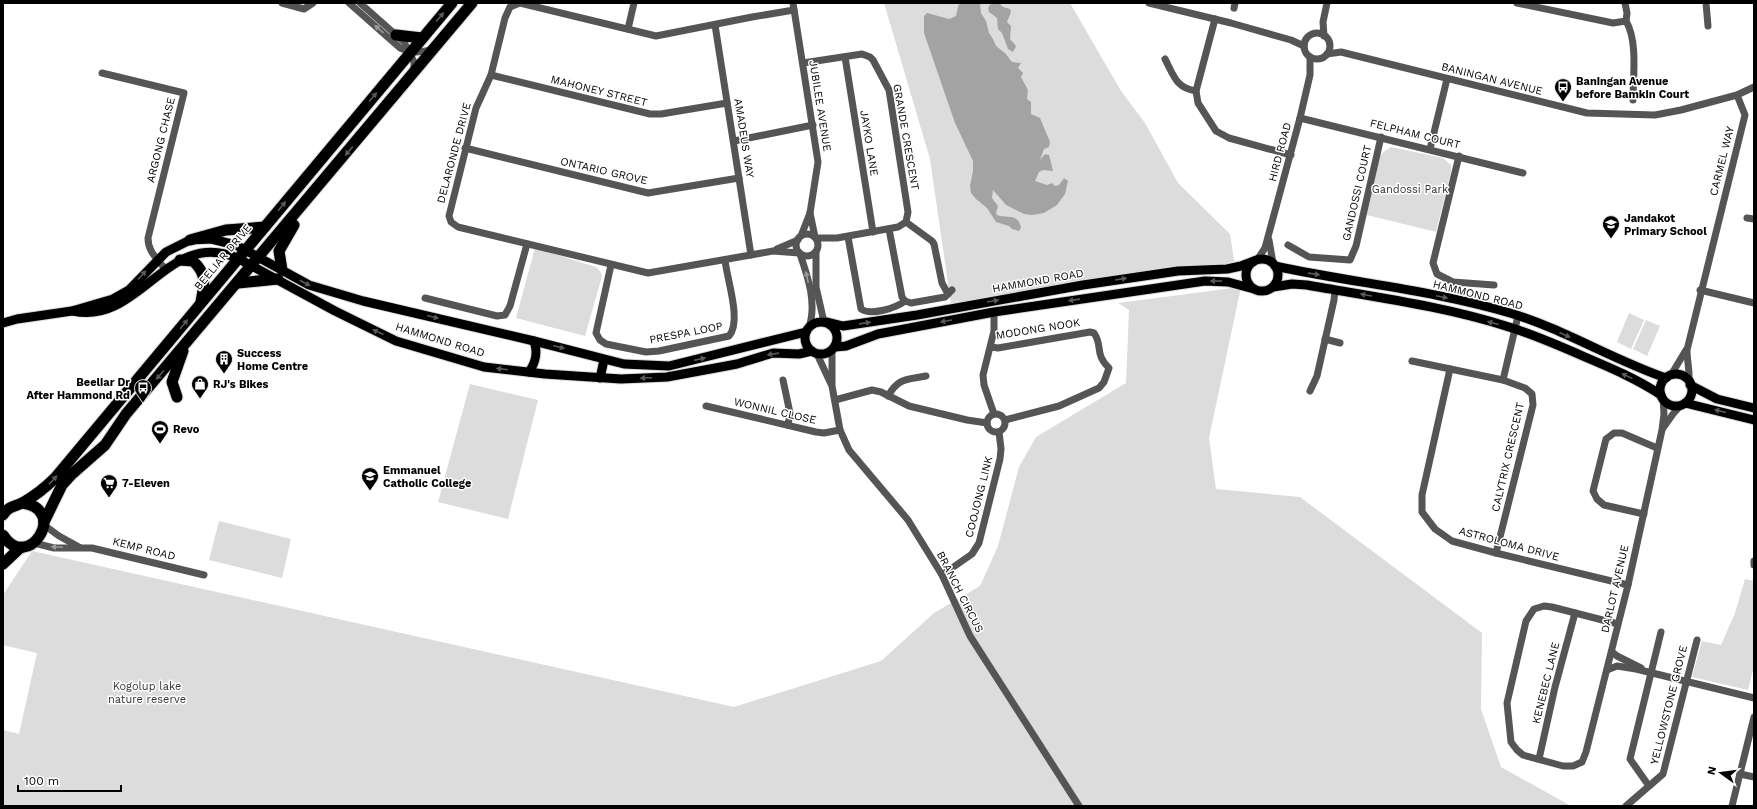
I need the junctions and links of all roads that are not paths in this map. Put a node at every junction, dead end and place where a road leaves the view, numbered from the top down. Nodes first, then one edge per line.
1 (282, 3) edge
2 (313, 3) edge
3 (350, 3) edge
4 (360, 3) edge
5 (452, 3) edge
6 (472, 3) edge
7 (634, 3) edge
8 (1149, 3) edge
9 (1327, 3) edge
10 (1518, 3) edge
11 (1625, 3) edge
12 (1706, 3) edge
13 (794, 6) edge
14 (1215, 19) junction
15 (1626, 21) junction
16 (1323, 22) junction
17 (715, 25) junction
18 (1708, 26) dead end
19 (628, 29) junction
20 (1314, 34) junction
21 (396, 35) junction
22 (1324, 36) junction
23 (422, 38) junction
24 (1305, 42) junction
25 (1329, 43) junction
26 (433, 49) junction
27 (410, 52) junction
28 (1341, 52) junction
29 (1327, 54) junction
30 (845, 57) junction
31 (1310, 57) junction
32 (1319, 58) junction
33 (1165, 59) dead end
34 (803, 63) junction
35 (414, 71) junction
36 (102, 73) dead end
37 (491, 75) junction
38 (1310, 75) junction
39 (1447, 79) junction
40 (1754, 87) edge
41 (1196, 91) junction
42 (1737, 95) junction
43 (1633, 100) dead end
44 (727, 103) junction
45 (1300, 118) junction
46 (813, 125) junction
47 (1381, 137) junction
48 (734, 141) junction
49 (465, 148) junction
50 (1430, 149) junction
51 (1291, 155) junction
52 (1459, 156) junction
53 (1523, 173) dead end
54 (740, 178) junction
55 (318, 187) junction
56 (810, 213) junction
57 (906, 222) junction
58 (265, 227) junction
59 (889, 229) junction
60 (873, 232) junction
61 (1269, 234) junction
62 (848, 237) junction
63 (800, 238) junction
64 (815, 238) junction
65 (837, 238) junction
66 (190, 240) junction
67 (527, 244) junction
68 (1288, 245) dead end
69 (817, 250) junction
70 (773, 251) junction
71 (800, 253) junction
72 (243, 254) junction
73 (751, 254) junction
74 (158, 259) junction
75 (180, 260) junction
76 (724, 260) junction
77 (256, 261) junction
78 (1256, 261) junction
79 (611, 265) junction
80 (1274, 265) junction
81 (165, 269) junction
82 (280, 275) junction
83 (238, 283) junction
84 (1494, 285) dead end
85 (1273, 288) junction
86 (1254, 289) junction
87 (1334, 290) junction
88 (1700, 290) junction
89 (340, 295) junction
90 (425, 298) dead end
91 (905, 301) junction
92 (1754, 303) edge
93 (200, 304) junction
94 (72, 311) junction
95 (335, 311) junction
96 (994, 312) junction
97 (1518, 316) junction
98 (825, 322) junction
99 (3, 323) edge
100 (1515, 329) junction
101 (808, 330) junction
102 (1325, 339) junction
103 (534, 341) junction
104 (1340, 342) dead end
105 (185, 345) junction
106 (990, 347) junction
107 (834, 349) junction
108 (1686, 350) junction
109 (814, 352) junction
110 (604, 360) junction
111 (1412, 360) dead end
112 (1450, 369) junction
113 (529, 372) junction
114 (926, 376) dead end
115 (1669, 376) junction
116 (600, 378) junction
117 (783, 380) dead end
118 (1503, 380) junction
119 (1690, 384) junction
120 (832, 386) junction
121 (1310, 391) dead end
122 (888, 396) junction
123 (177, 397) dead end
124 (1662, 397) junction
125 (834, 400) junction
126 (1683, 404) junction
127 (706, 406) dead end
128 (1754, 408) edge
129 (994, 414) junction
130 (1005, 420) junction
131 (1754, 420) edge
132 (987, 423) junction
133 (788, 425) junction
134 (840, 430) junction
135 (1662, 430) junction
136 (999, 432) junction
137 (1657, 448) junction
138 (21, 503) junction
139 (3, 505) edge
140 (1644, 514) junction
141 (3, 515) edge
142 (44, 524) junction
143 (3, 536) edge
144 (34, 543) junction
145 (21, 547) junction
146 (79, 547) junction
147 (1496, 554) junction
148 (3, 564) edge
149 (204, 575) dead end
150 (942, 575) junction
151 (1628, 585) junction
152 (1575, 613) junction
153 (1618, 624) junction
154 (1661, 632) dead end
155 (1697, 640) dead end
156 (1612, 652) junction
157 (1607, 670) junction
158 (1649, 673) junction
159 (1686, 682) junction
160 (1754, 698) edge
161 (1754, 717) edge
162 (1540, 759) junction
163 (1740, 774) junction
164 (1754, 778) edge
165 (1649, 786) junction
166 (1079, 806) edge
167 (1626, 806) edge
168 (1732, 806) edge

1 - 2 street
27 -> 3 street
4 - 21 street
23 -> 5 highway, BEELIAR DRIVE
6 - 26 highway
7 - 19 street
8 - 14 street
9 - 16 street
10 - 15 street
11 - 15 street
12 - 18 street
13 - 17 street, DELARONDE DRIVE
13 - 34 street, JUBILEE AVENUE
14 - 24 street
14 - 41 street
15 - 43 street
16 - 20 street
16 - 22 street
17 - 19 street, DELARONDE DRIVE
17 - 44 street, AMADEUS WAY
19 - 37 street, DELARONDE DRIVE
20 - 22 street
20 - 24 street
21 - 23 highway
21 - 27 street
22 - 25 street
23 - 27 highway, BEELIAR DRIVE
24 - 31 street
25 - 28 street, BANINGAN AVENUE
25 - 29 street
26 - 27 street
26 - 35 highway
27 - 35 street
58 -> 27 highway, BEELIAR DRIVE
28 - 29 street, BANINGAN AVENUE
28 - 39 street, BANINGAN AVENUE
29 - 32 street
30 - 34 street, GRANDE CRESCENT
30 - 57 street, GRANDE CRESCENT
30 - 60 street, JAYKO LANE
31 - 32 street
31 - 38 street, HIRD ROAD
32 - 38 street, HIRD ROAD
33 - 41 street
34 - 46 street, JUBILEE AVENUE
35 -> 55 highway
36 - 74 street, ARGONG CHASE
37 - 44 street, MAHONEY STREET
37 - 49 street, DELARONDE DRIVE
38 - 45 street, HIRD ROAD
39 - 42 street, BANINGAN AVENUE
39 - 50 street
40 - 42 street, BANINGAN AVENUE
41 - 51 street
42 - 88 street, CARMEL WAY
44 - 48 street, AMADEUS WAY
45 - 47 street, FELPHAM COURT
45 - 51 street, HIRD ROAD
46 - 48 street
46 - 56 street, JUBILEE AVENUE
47 - 50 street, FELPHAM COURT
47 - 68 street, GANDOSSI COURT
48 - 54 street, AMADEUS WAY
49 - 54 street, ONTARIO GROVE
49 - 67 street, DELARONDE DRIVE
50 - 52 street, FELPHAM COURT
51 - 61 street, HIRD ROAD
52 - 53 street, FELPHAM COURT
52 - 84 street
54 - 73 street, AMADEUS WAY
55 - 77 highway
55 - 82 highway
56 - 63 street, JUBILEE AVENUE
56 - 64 street, JUBILEE AVENUE
57 - 59 street
57 - 91 street
58 - 66 highway
58 - 72 highway, BEELIAR DRIVE
59 - 60 street
59 - 91 street
60 - 62 street
61 - 78 street, HIRD ROAD
61 - 80 street, HIRD ROAD
62 - 65 street
62 - 91 street
63 - 64 street
63 - 70 street, DELARONDE DRIVE
63 - 71 street
64 - 65 street
64 - 69 street
65 - 69 street
66 - 72 main road, HAMMOND ROAD
66 - 74 main road, HAMMOND ROAD
67 - 79 street, DELARONDE DRIVE
67 - 90 street
69 - 71 street
69 - 98 street
70 - 71 street, DELARONDE DRIVE
70 - 73 street, DELARONDE DRIVE
101 -> 71 street
72 - 75 main road, HAMMOND ROAD
72 - 77 main road, HAMMOND ROAD
72 - 93 highway, BEELIAR DRIVE
73 - 76 street, DELARONDE DRIVE
74 - 81 street, ARGONG CHASE
94 -> 74 main road, HAMMOND ROAD
75 - 81 main road, HAMMOND ROAD
75 - 93 highway
76 - 79 street, DELARONDE DRIVE
76 - 79 street, PRESPA LOOP
77 - 82 main road, HAMMOND ROAD
77 - 83 highway
78 - 80 main road
78 - 86 main road
98 -> 78 main road, HAMMOND ROAD
80 - 85 main road
80 -> 97 main road, HAMMOND ROAD
81 - 94 main road, HAMMOND ROAD
82 - 83 highway
82 -> 89 main road, HAMMOND ROAD
82 - 95 main road, HAMMOND ROAD
83 - 105 highway
85 - 86 main road
85 - 87 main road, HAMMOND ROAD
86 -> 96 main road
100 -> 87 main road, HAMMOND ROAD
87 - 102 street
88 - 92 street
88 - 108 street, CARMEL WAY
89 - 95 main road
89 -> 103 main road, HAMMOND ROAD
138 -> 93 highway, BEELIAR DRIVE
94 - 99 main road, HAMMOND ROAD
113 -> 95 main road, HAMMOND ROAD
96 - 106 street
96 -> 107 main road
97 - 100 street
97 -> 115 main road, HAMMOND ROAD
98 - 101 main road
98 - 107 main road
100 - 118 street
124 -> 100 main road, HAMMOND ROAD
101 - 109 main road
110 -> 101 main road, HAMMOND ROAD
102 - 104 street
102 - 121 street
103 -> 110 main road, HAMMOND ROAD
103 - 113 main road
105 - 123 highway
105 -> 142 highway
106 - 129 street
106 - 130 street, MODONG NOOK
107 - 109 main road
107 - 120 street, BRANCH CIRCUS
108 - 115 street, CARMEL WAY
108 - 119 street, CARMEL WAY
109 -> 116 main road, HAMMOND ROAD
109 - 120 street, BRANCH CIRCUS
110 - 116 main road
111 - 112 street, CALYTRIX CRESCENT
112 - 118 street, CALYTRIX CRESCENT
112 - 147 street, ASTROLOMA DRIVE
113 - 116 main road, HAMMOND ROAD
114 - 122 street
115 - 119 main road
115 - 124 main road
117 - 133 street
118 - 147 street, CALYTRIX CRESCENT
119 - 126 main road
119 - 128 main road
120 - 125 street, BRANCH CIRCUS
122 - 125 street
122 - 132 street
124 - 126 main road
124 - 135 street, DARLOT AVENUE
125 - 134 street, BRANCH CIRCUS
131 -> 126 main road
126 - 135 street, DARLOT AVENUE
127 - 133 street, WONNIL CLOSE
129 - 130 street
129 - 132 street
130 - 136 street
132 - 136 street
133 - 134 street, WONNIL CLOSE
134 - 150 street, BRANCH CIRCUS
135 - 137 street, DARLOT AVENUE
136 - 150 street, COOJONG LINK
137 - 140 street, DARLOT AVENUE
137 - 140 street
138 - 139 street
138 - 141 highway, BEELIAR DRIVE
138 - 142 highway
140 - 151 street, DARLOT AVENUE
142 - 144 highway
142 - 146 street, KEMP ROAD
143 - 145 highway
144 - 145 highway
146 -> 144 street, KEMP ROAD
145 - 148 highway
146 - 149 street, KEMP ROAD
147 - 151 street, ASTROLOMA DRIVE
150 - 166 street, BRANCH CIRCUS
151 - 153 street, DARLOT AVENUE
152 - 153 street
152 - 162 street, KENEBEC LANE
152 - 162 street
153 - 156 street, DARLOT AVENUE
154 - 158 street
155 - 159 street, YELLOWSTONE GROVE
156 - 157 street, DARLOT AVENUE
156 - 158 street
157 - 158 street
157 - 162 street, DARLOT AVENUE
158 - 159 street
158 - 165 street
159 - 160 street
159 - 165 street, YELLOWSTONE GROVE
161 - 163 street
163 - 164 street
163 - 168 street
165 - 167 street, YELLOWSTONE GROVE

